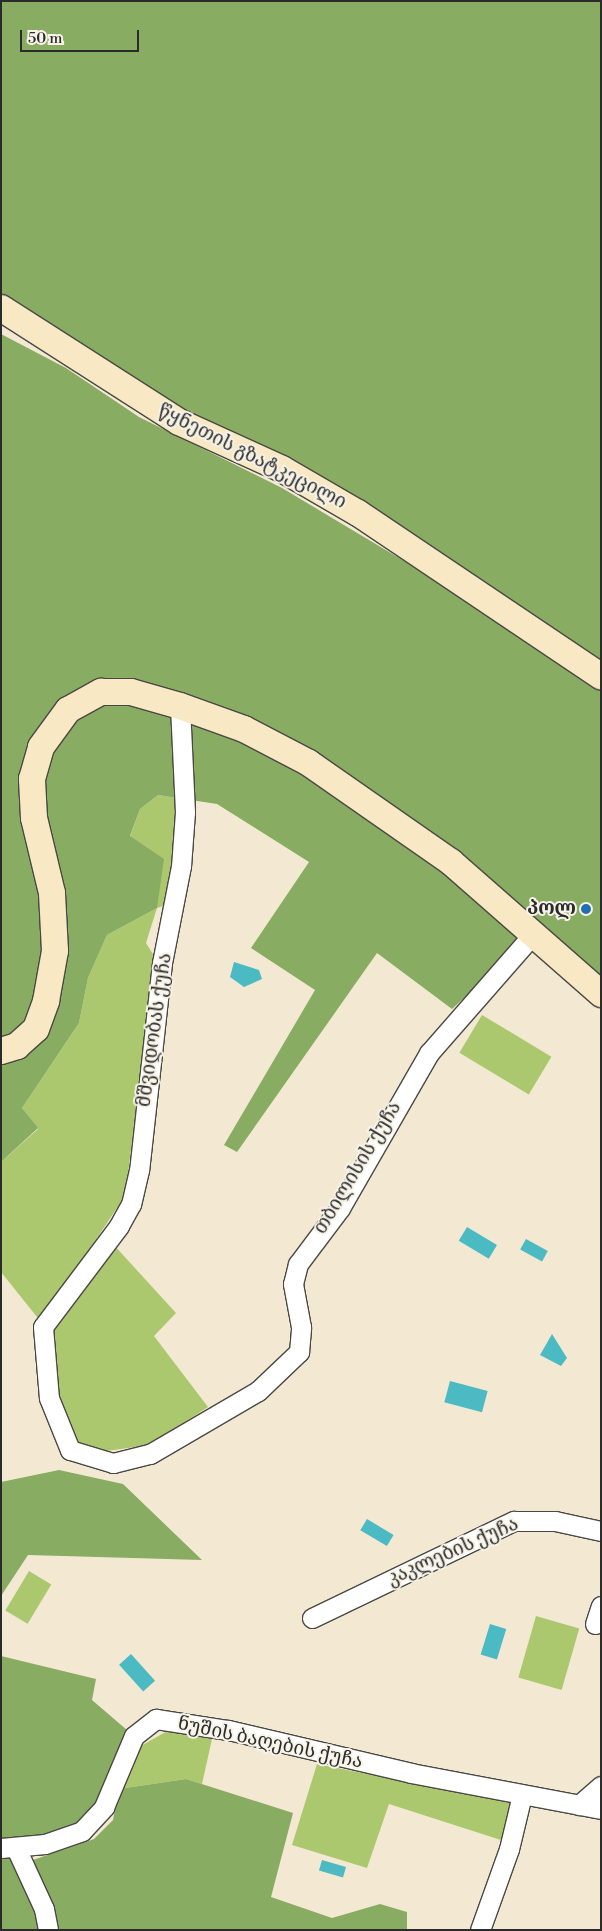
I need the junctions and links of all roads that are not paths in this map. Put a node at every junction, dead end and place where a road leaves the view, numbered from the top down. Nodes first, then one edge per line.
1 (1, 308) edge
2 (601, 676) edge
3 (180, 706) junction
4 (534, 932) junction
5 (601, 994) edge
6 (1, 1051) edge
7 (43, 1326) joint
8 (601, 1531) edge
9 (601, 1606) edge
10 (312, 1618) dead end
11 (595, 1624) dead end
12 (601, 1786) edge
13 (522, 1795) junction
14 (580, 1805) junction
15 (601, 1809) edge
16 (8, 1848) edge
17 (486, 1927) edge
18 (48, 1930) edge

1 - 2 main road, წყნეთის გზატკეცილი
3 - 4 main road
3 - 6 main road
3 - 7 street, მშვიდობას ქუჩა
4 - 5 main road
4 - 7 street, თბილისის ქუჩა
8 - 10 street, კაკლების ქუჩა
9 - 11 street
12 - 14 street
13 - 14 street, ნუშის ბაღების ქუჩა
13 - 16 street, ნუშის ბაღების ქუჩა
13 - 17 street
14 - 15 street, ნუშის ბაღების ქუჩა
16 - 18 street

